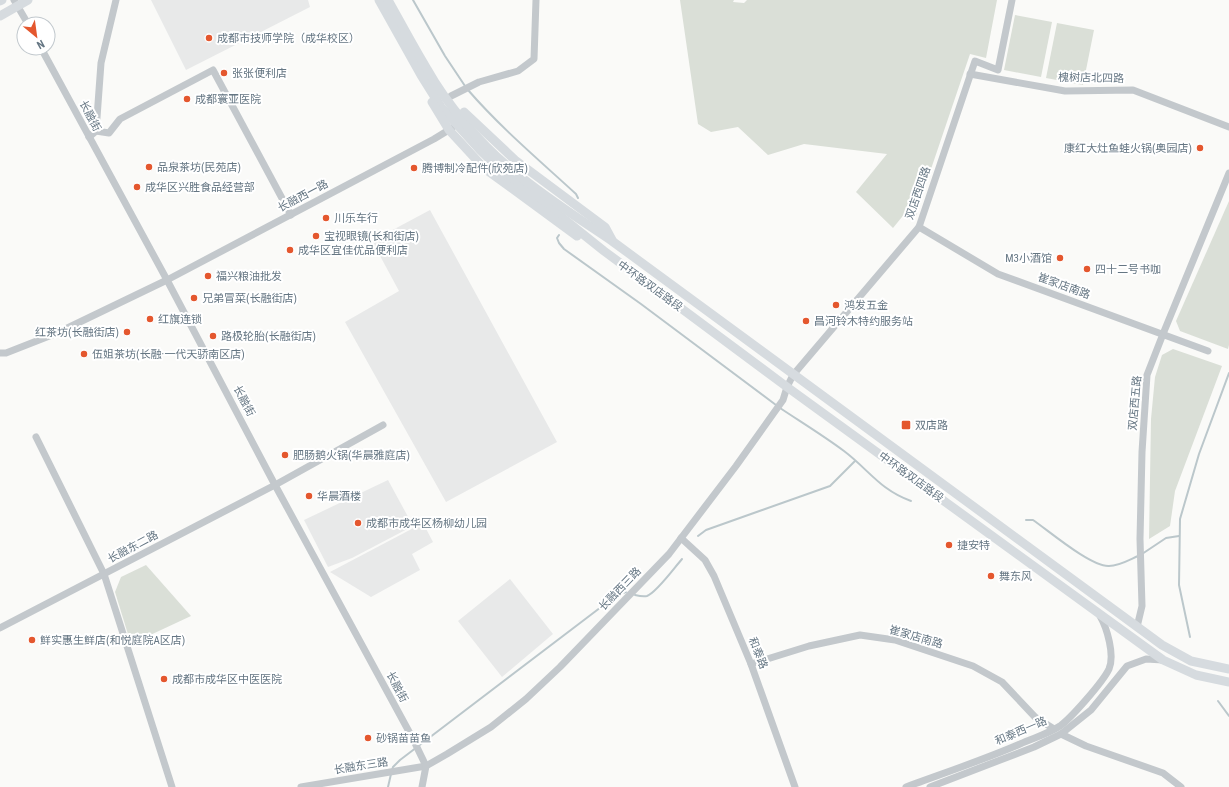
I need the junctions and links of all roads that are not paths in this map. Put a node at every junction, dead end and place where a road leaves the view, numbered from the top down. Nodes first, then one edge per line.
1 (28, 0) edge
2 (116, 0) edge
3 (373, 0) edge
4 (379, 0) edge
5 (388, 0) edge
6 (394, 0) edge
7 (536, 0) edge
8 (1012, 0) edge
9 (16, 3) edge
10 (0, 16) edge
11 (23, 16) edge
12 (44, 56) edge
13 (970, 74) junction
14 (451, 96) junction
15 (467, 115) junction
16 (1229, 127) edge
17 (449, 130) junction
18 (96, 131) junction
19 (88, 138) junction
20 (1229, 173) edge
21 (562, 212) junction
22 (291, 215) junction
23 (918, 227) junction
24 (612, 241) junction
25 (604, 252) junction
26 (168, 280) junction
27 (1162, 334) junction
28 (1208, 351) dead end
29 (0, 353) edge
30 (793, 375) junction
31 (787, 387) junction
32 (383, 425) dead end
33 (36, 437) dead end
34 (275, 485) junction
35 (681, 538) junction
36 (104, 574) junction
37 (1097, 611) junction
38 (1137, 627) junction
39 (0, 628) edge
40 (1163, 660) junction
41 (751, 664) junction
42 (1229, 669) edge
43 (1229, 682) edge
44 (1054, 729) junction
45 (1061, 734) junction
46 (426, 766) junction
47 (172, 787) edge
48 (301, 787) edge
49 (422, 787) edge
50 (795, 787) edge
51 (906, 787) edge
52 (930, 787) edge
53 (1181, 787) edge

1 - 9 main road
2 - 18 street
3 - 17 main road
4 - 21 main road
5 - 21 main road
6 - 14 main road
7 - 14 street
8 - 13 street
9 - 10 main road
9 - 11 street
12 - 19 street, 长融街
13 - 16 street, 槐树店北四路
13 - 23 street, 双店西四路
14 - 15 main road
15 - 17 street, 长融西一路
15 - 24 main road
17 - 22 street, 长融西一路
17 - 25 main road
18 - 19 street
18 - 22 street
19 - 26 street, 长融街
20 - 27 street, 双店西五路
21 - 24 main road, 中环路双店路段
21 - 25 main road
22 - 26 street, 长融西一路
23 - 27 street, 崔家店南路
23 - 30 street, 双店西四路
24 - 30 main road, 中环路双店路段
25 - 31 main road, 中环路双店路段
26 - 29 street, 长融西一路
26 - 34 street, 长融街
27 - 28 street, 崔家店南路
27 - 38 street, 双店西五路
30 - 31 street, 双店西四路
30 - 38 main road, 中环路双店路段
31 - 35 street, 长融西三路
31 - 37 main road, 中环路双店路段
32 - 34 street, 长融东二路
33 - 36 street
34 - 36 street, 长融东二路
34 - 46 street, 长融街
35 - 41 street, 和泰路
35 - 46 street, 长融西三路
36 - 39 street, 长融东二路
36 - 47 street
37 - 40 main road, 中环路双店路段
37 - 44 street, 和泰西一路
38 - 42 main road, 中环路双店路段
40 - 43 main road, 中环路双店路段
40 - 45 street, 和泰西一路
41 - 44 street, 崔家店南路
41 - 50 street, 和泰路
44 - 51 street, 和泰西一路
45 - 52 street, 和泰西一路
45 - 53 street
46 - 48 street, 长融东三路
46 - 49 street

